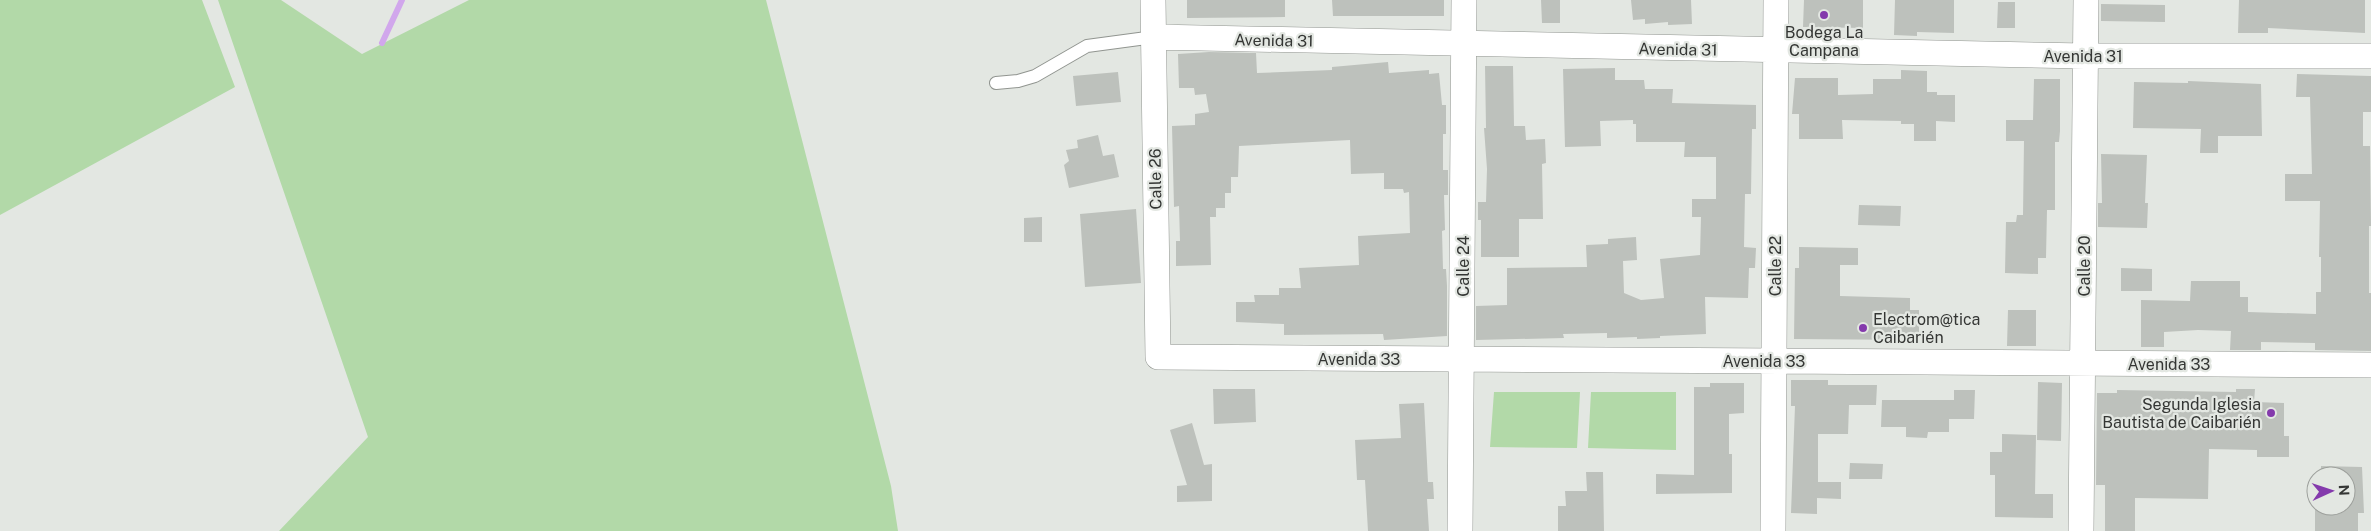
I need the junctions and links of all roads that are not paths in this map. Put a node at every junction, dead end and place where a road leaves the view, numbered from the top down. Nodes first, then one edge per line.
1 (1153, 0) edge
2 (1464, 0) edge
3 (1776, 0) edge
4 (2086, 0) edge
5 (1154, 38) junction
6 (1464, 43) junction
7 (1776, 51) junction
8 (2085, 56) junction
9 (2371, 56) edge
10 (996, 83) dead end
11 (1158, 357) joint
12 (1463, 359) junction
13 (1774, 361) junction
14 (2083, 363) junction
15 (2371, 365) edge
16 (1460, 531) edge
17 (1773, 531) edge
18 (2081, 531) edge

1 - 5 street, Calle 26
2 - 6 street, Calle 24
3 - 7 street, Calle 22
4 - 8 street, Calle 20
5 - 6 street, Avenida 31
5 - 10 lane, Avenida 31
5 - 11 street, Calle 26
6 - 7 street, Avenida 31
6 - 12 street, Calle 24
7 - 8 street, Avenida 31
7 - 13 street, Calle 22
8 - 9 street, Avenida 31
8 - 14 street, Calle 20
11 - 12 street, Avenida 33
12 - 13 street, Avenida 33
12 - 16 street, Calle 24
13 - 14 street, Avenida 33
13 - 17 street, Calle 22
14 - 15 street, Avenida 33
14 - 18 street, Calle 20

